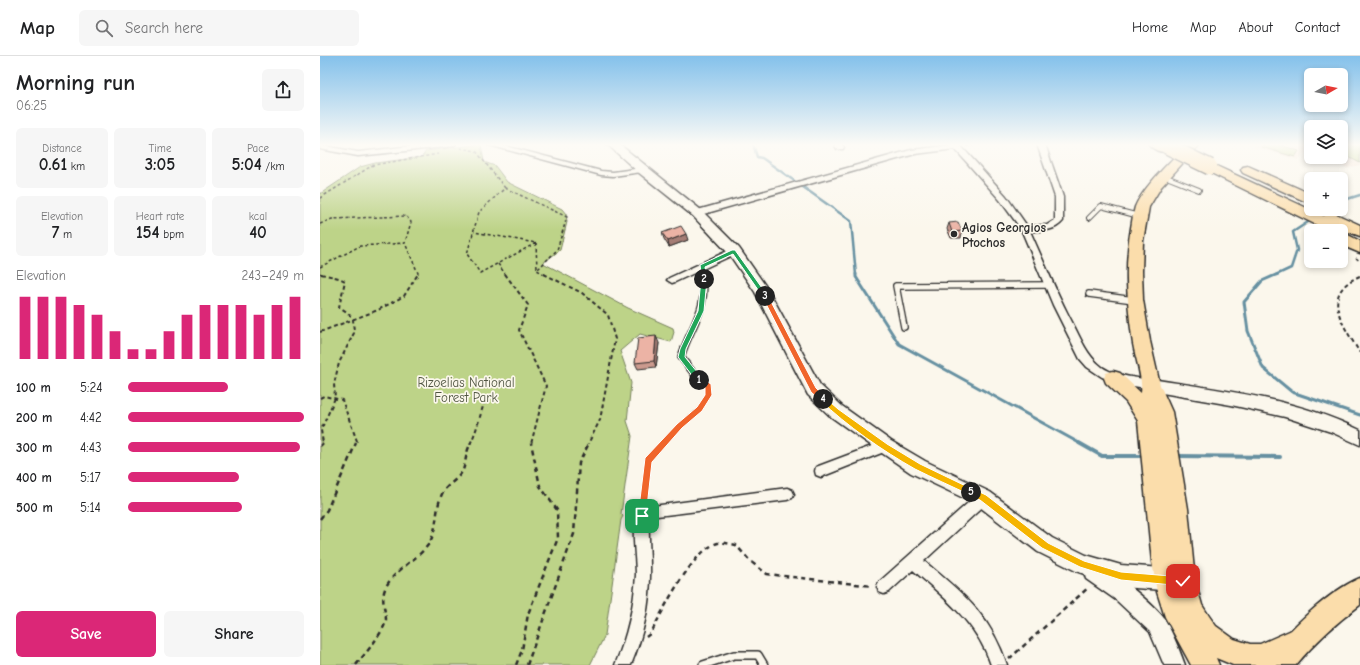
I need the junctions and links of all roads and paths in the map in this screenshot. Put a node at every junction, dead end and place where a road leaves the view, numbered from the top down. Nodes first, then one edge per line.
1 (361, 172) edge
2 (493, 172) edge
3 (599, 172) edge
4 (624, 172) edge
5 (645, 172) edge
6 (839, 172) edge
7 (980, 172) edge
8 (1051, 172) edge
9 (1167, 172) edge
10 (1224, 172) edge
11 (1227, 172) edge
12 (1229, 172) edge
13 (1233, 172) edge
14 (1164, 176) junction
15 (505, 188) junction
16 (1199, 190) dead end
17 (320, 198) edge
18 (1304, 198) edge
19 (1304, 204) edge
20 (697, 213) junction
21 (1140, 216) junction
22 (1335, 216) edge
23 (1344, 216) edge
24 (1089, 218) dead end
25 (320, 224) edge
26 (1312, 224) edge
27 (1327, 224) edge
28 (1359, 224) edge
29 (1025, 229) junction
30 (474, 232) junction
31 (1348, 234) edge
32 (1360, 240) edge
33 (1348, 242) edge
34 (405, 243) junction
35 (536, 243) junction
36 (1360, 248) edge
37 (734, 251) junction
38 (498, 264) junction
39 (702, 266) junction
40 (320, 267) edge
41 (537, 270) junction
42 (320, 272) edge
43 (1360, 276) edge
44 (672, 280) dead end
45 (1050, 285) junction
46 (1089, 294) dead end
47 (1136, 300) junction
48 (352, 320) junction
49 (904, 327) dead end
50 (320, 332) edge
51 (1360, 353) edge
52 (1113, 378) junction
53 (698, 379) joint
54 (1151, 385) junction
55 (320, 398) edge
56 (335, 398) junction
57 (484, 400) dead end
58 (1148, 420) junction
59 (1360, 438) edge
60 (320, 446) edge
61 (885, 446) junction
62 (1160, 456) junction
63 (822, 471) dead end
64 (788, 494) dead end
65 (983, 498) junction
66 (643, 512) junction
67 (320, 519) edge
68 (913, 561) junction
69 (1083, 564) junction
70 (1100, 577) junction
71 (1175, 580) junction
72 (884, 587) joint
73 (1360, 590) edge
74 (1300, 640) junction
75 (631, 649) junction
76 (1003, 662) edge
77 (356, 665) edge
78 (516, 665) edge
79 (527, 665) edge
80 (623, 665) edge
81 (703, 665) edge
82 (764, 665) edge
83 (1174, 665) edge
84 (1206, 665) edge
85 (1278, 665) edge

1 - 17 path
2 - 15 path
3 - 4 street
5 - 20 main road
6 - 20 street
7 - 29 street
8 - 29 street
9 - 14 main road
10 - 26 highway
11 - 27 highway
12 - 19 highway
13 - 18 highway
14 - 16 lane
14 - 21 main road
15 - 30 path
15 - 41 path
20 - 37 main road
21 - 24 lane
21 - 47 main road
22 - 28 highway
23 - 28 highway
25 - 34 path
29 - 45 street
30 - 35 path
30 - 38 path
31 - 32 highway
33 - 36 highway
34 - 40 path
34 - 48 path
35 - 38 path
35 - 41 path
37 - 39 street
37 - 61 main road
38 - 78 path
39 - 44 street
39 - 53 lane
41 - 79 path
42 - 48 path
43 - 51 path
45 - 49 lane
45 - 52 street
46 - 47 lane
47 - 54 main road
48 - 50 path
48 - 56 path
52 - 54 street
52 - 58 main road
53 - 66 path
54 - 58 main road
54 - 59 main road
54 - 62 main road
55 - 56 path
56 - 60 path
56 - 67 path
57 - 77 path
58 - 62 main road
61 - 63 street
61 - 65 main road
62 - 71 main road
64 - 66 street
65 - 68 street
65 - 69 main road
66 - 75 street
68 - 72 street
68 - 76 street
69 - 70 street
69 - 71 main road
70 - 76 path
70 - 83 street
71 - 74 main road
71 - 84 main road
72 - 75 path
73 - 74 main road
74 - 85 main road
75 - 80 street
81 - 82 lane

